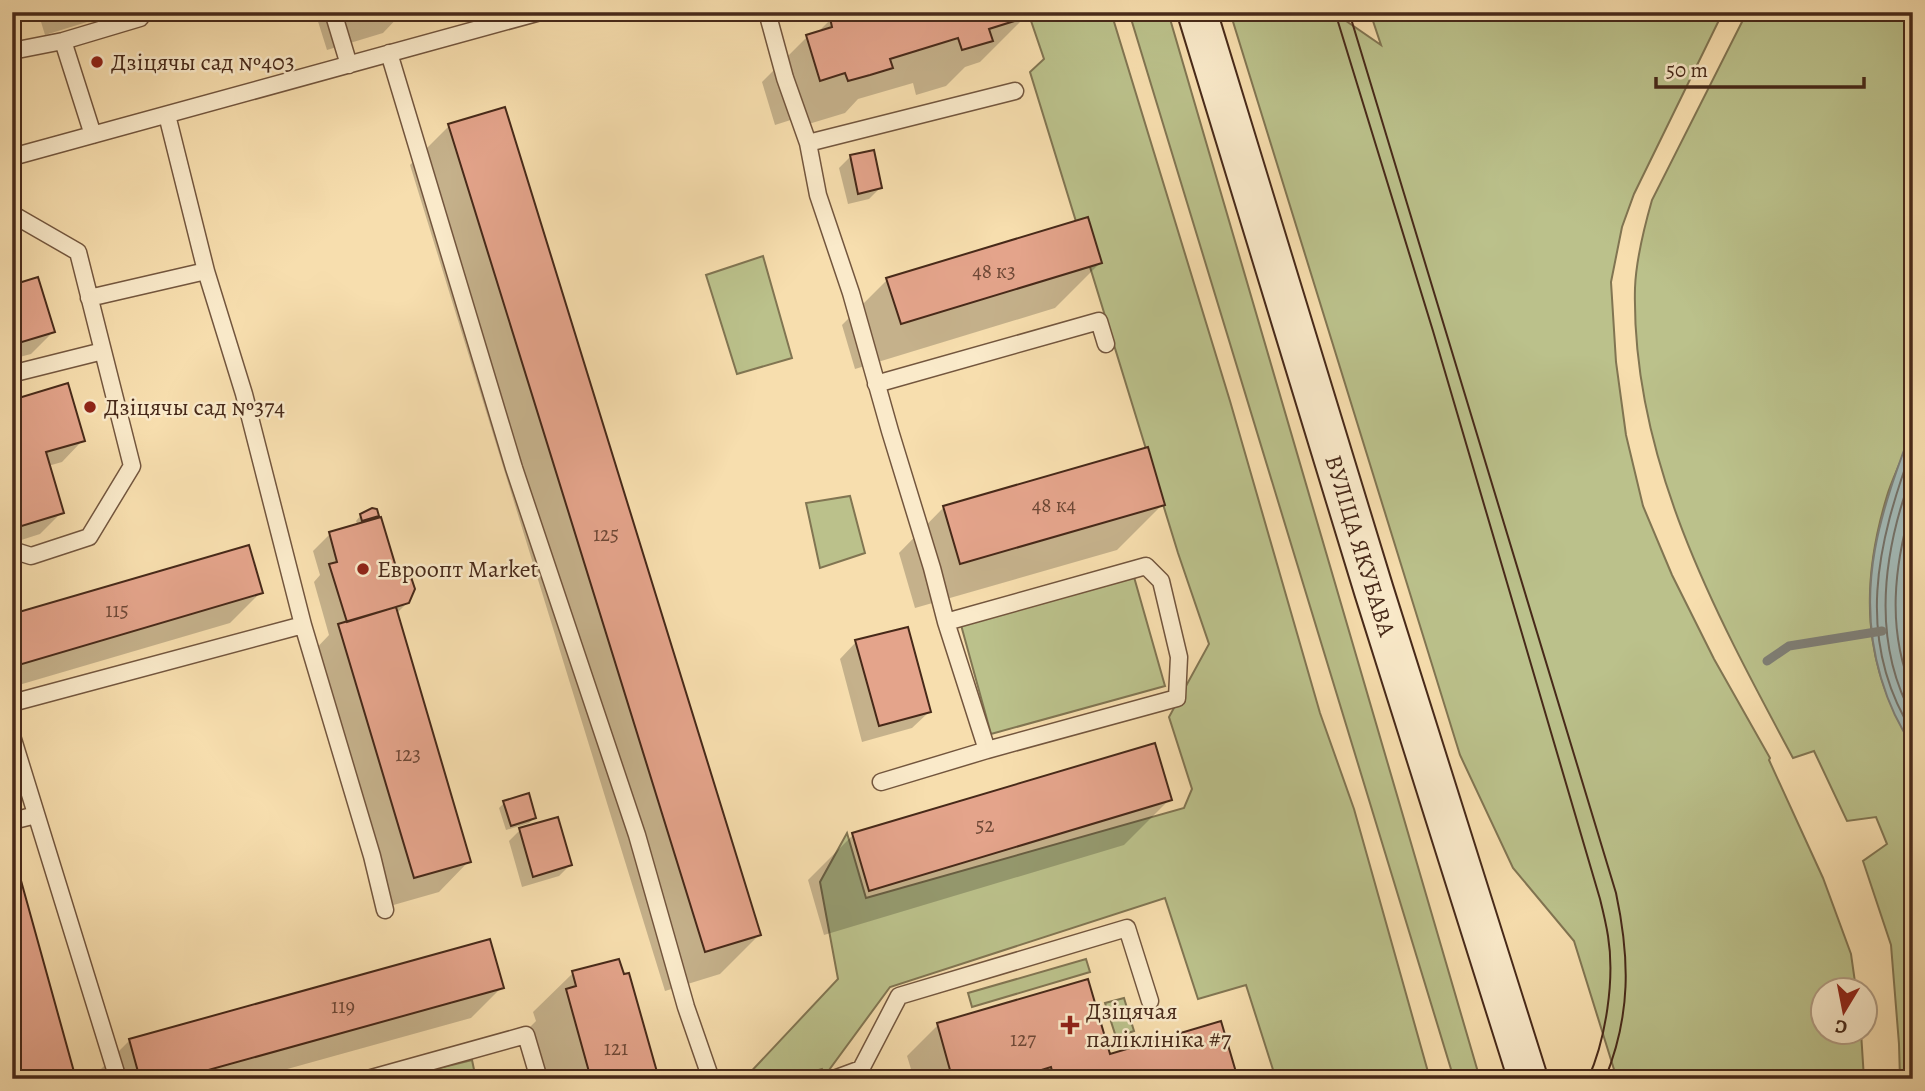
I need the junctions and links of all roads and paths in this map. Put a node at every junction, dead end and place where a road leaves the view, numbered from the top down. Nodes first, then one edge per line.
1 (144, 12) edge
2 (333, 12) edge
3 (540, 12) edge
4 (767, 12) edge
5 (1197, 12) edge
6 (63, 41) junction
7 (12, 51) edge
8 (389, 53) junction
9 (349, 65) junction
10 (1015, 91) dead end
11 (167, 114) junction
12 (93, 135) junction
13 (808, 143) junction
14 (12, 157) edge
15 (12, 214) edge
16 (206, 271) junction
17 (89, 298) junction
18 (1106, 344) dead end
19 (103, 351) junction
20 (15, 373) dead end
21 (876, 384) junction
22 (12, 550) edge
23 (946, 622) junction
24 (303, 625) junction
25 (12, 703) edge
26 (12, 736) edge
27 (987, 750) junction
28 (881, 782) dead end
29 (36, 815) junction
30 (12, 821) edge
31 (385, 910) dead end
32 (1150, 1001) dead end
33 (118, 1079) edge
34 (368, 1079) edge
35 (539, 1079) edge
36 (710, 1079) edge
37 (834, 1079) edge
38 (1528, 1079) edge

1 - 6 lane
2 - 9 lane
3 - 8 lane
4 - 13 lane
5 - 38 main road, ВУЛІЦА ЯКУБАВА
6 - 7 lane
6 - 12 lane
8 - 9 lane
8 - 36 lane
9 - 11 lane
10 - 13 lane
11 - 12 lane
11 - 16 lane
12 - 14 lane
13 - 21 lane
15 - 17 lane
16 - 17 lane
16 - 24 lane
17 - 19 lane
18 - 21 lane
19 - 20 lane
19 - 22 lane
21 - 23 lane
23 - 27 lane
23 - 27 lane
24 - 25 lane
24 - 31 lane
26 - 29 lane
27 - 28 lane
29 - 30 lane
29 - 33 lane
32 - 37 lane
34 - 35 lane

